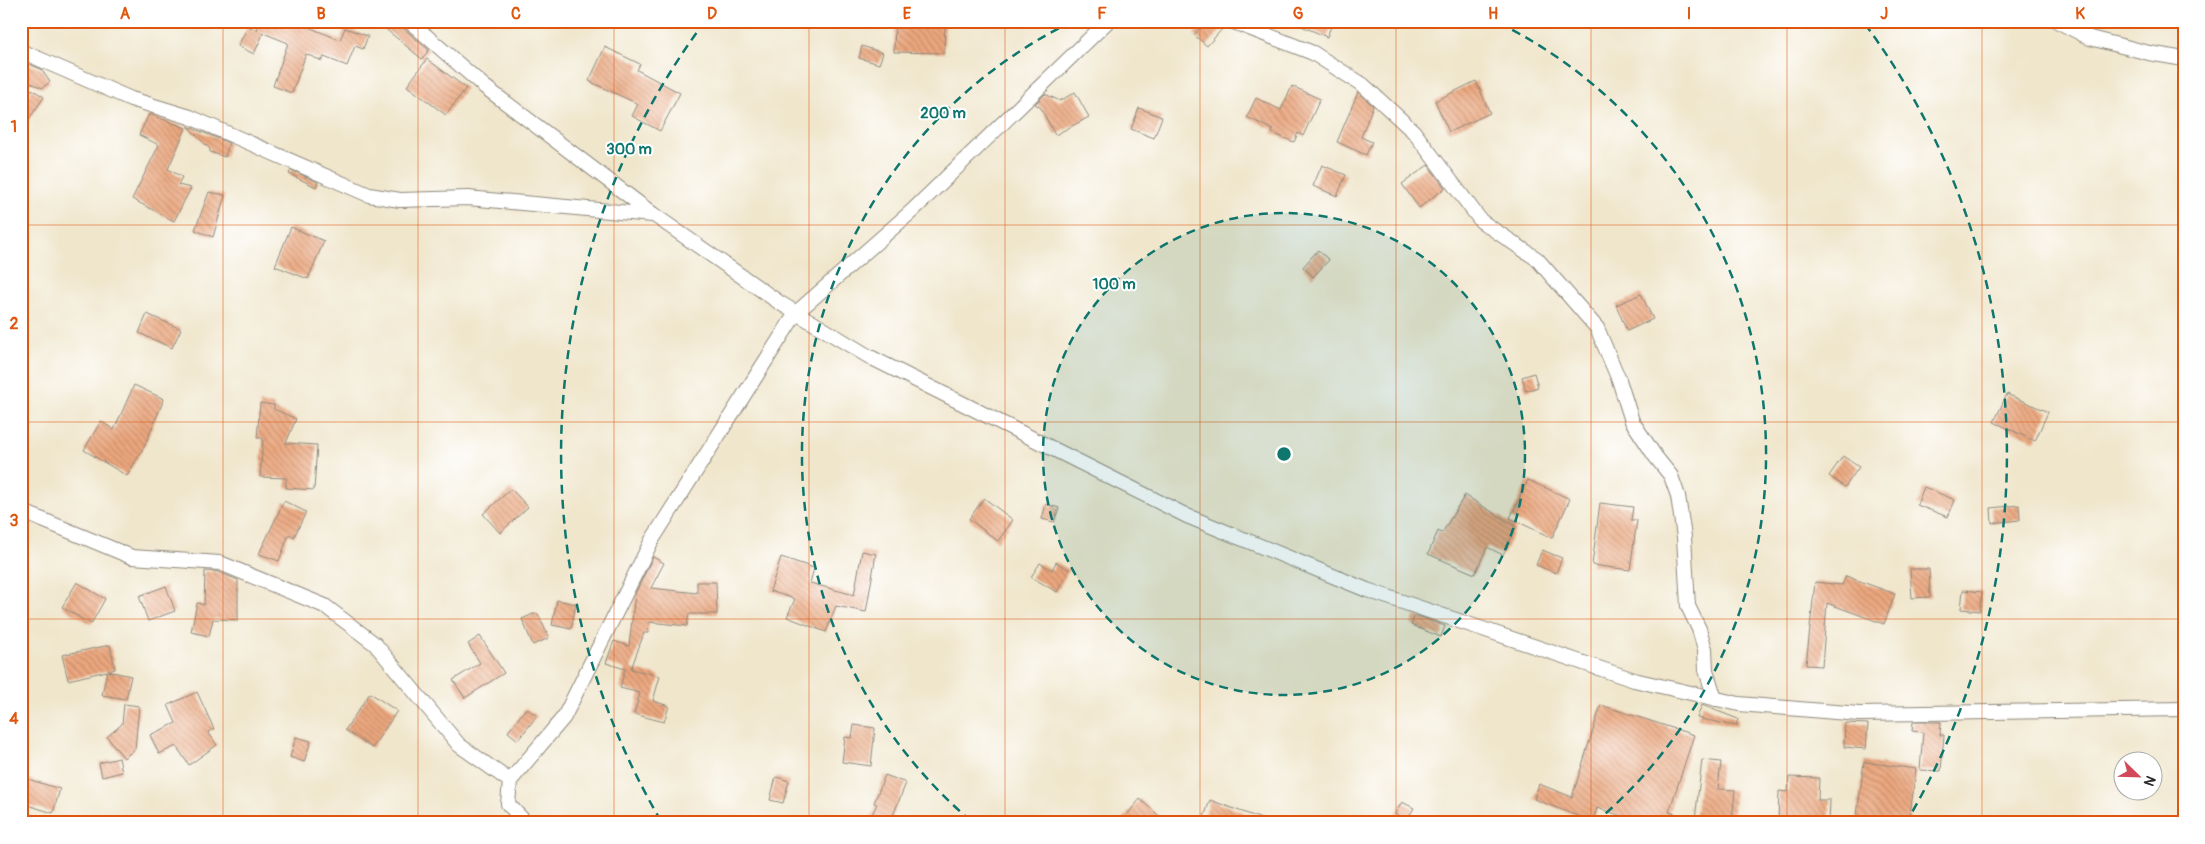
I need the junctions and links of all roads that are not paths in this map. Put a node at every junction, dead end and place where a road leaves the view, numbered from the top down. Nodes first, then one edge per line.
1 (409, 21) edge
2 (1108, 21) edge
3 (1231, 21) edge
4 (2057, 21) edge
5 (21, 51) edge
6 (2184, 59) edge
7 (654, 215) junction
8 (796, 313) junction
9 (21, 511) edge
10 (1716, 699) junction
11 (2184, 709) edge
12 (510, 781) junction
13 (526, 823) edge

1 - 7 street
2 - 8 street
3 - 10 street
4 - 6 street
5 - 7 street
7 - 8 street
8 - 10 street
8 - 12 street
9 - 12 street
10 - 11 street
12 - 13 street

